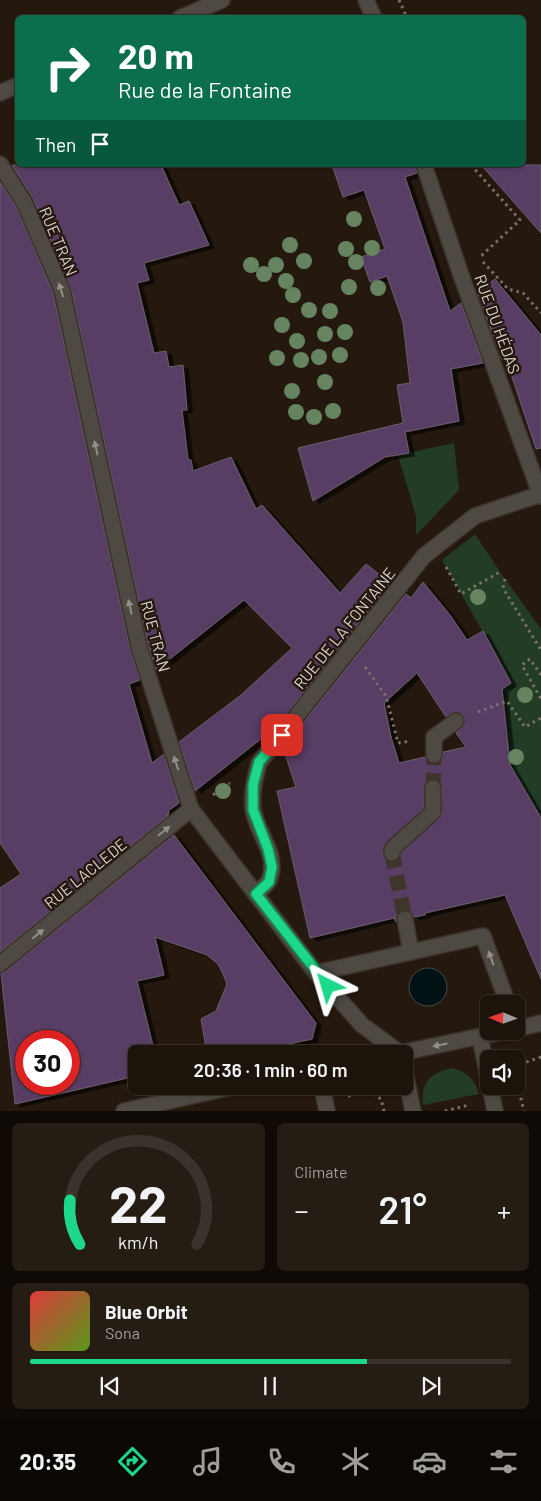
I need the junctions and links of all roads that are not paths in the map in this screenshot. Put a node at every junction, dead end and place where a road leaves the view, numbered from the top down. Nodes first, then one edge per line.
1 (222, 0) edge
2 (366, 0) edge
3 (187, 15) edge
4 (373, 15) edge
5 (15, 87) edge
6 (0, 93) edge
7 (0, 164) edge
8 (425, 167) edge
9 (541, 494) edge
10 (456, 721) road end
11 (434, 755) tunnel mouth
12 (433, 788) tunnel mouth
13 (192, 809) junction
14 (392, 853) dead end
15 (256, 894) junction
16 (405, 920) tunnel mouth
17 (411, 952) junction
18 (0, 964) edge
19 (316, 972) junction
20 (505, 995) edge
21 (541, 1023) edge
22 (525, 1027) edge
23 (480, 1037) edge
24 (388, 1045) edge
25 (413, 1050) edge
26 (196, 1095) edge
27 (410, 1095) edge
28 (492, 1095) edge
29 (124, 1111) edge
30 (413, 1111) edge
31 (495, 1111) edge

1 - 3 street
2 - 4 street
5 - 6 street
13 -> 7 street, RUE TRAN
8 - 9 street, RUE DU HÉDAS
9 - 15 street, RUE DE LA FONTAINE
10 - 11 street
12 - 14 street
13 - 15 street, RUE TRAN
18 -> 13 street, RUE LACLEDE
15 - 19 street, RUE TRAN
16 - 17 street
17 - 19 street
20 -> 17 street
19 - 24 street, RUE TRAN
21 - 22 street
23 -> 25 street
26 - 29 street
27 - 30 street
28 - 31 street

